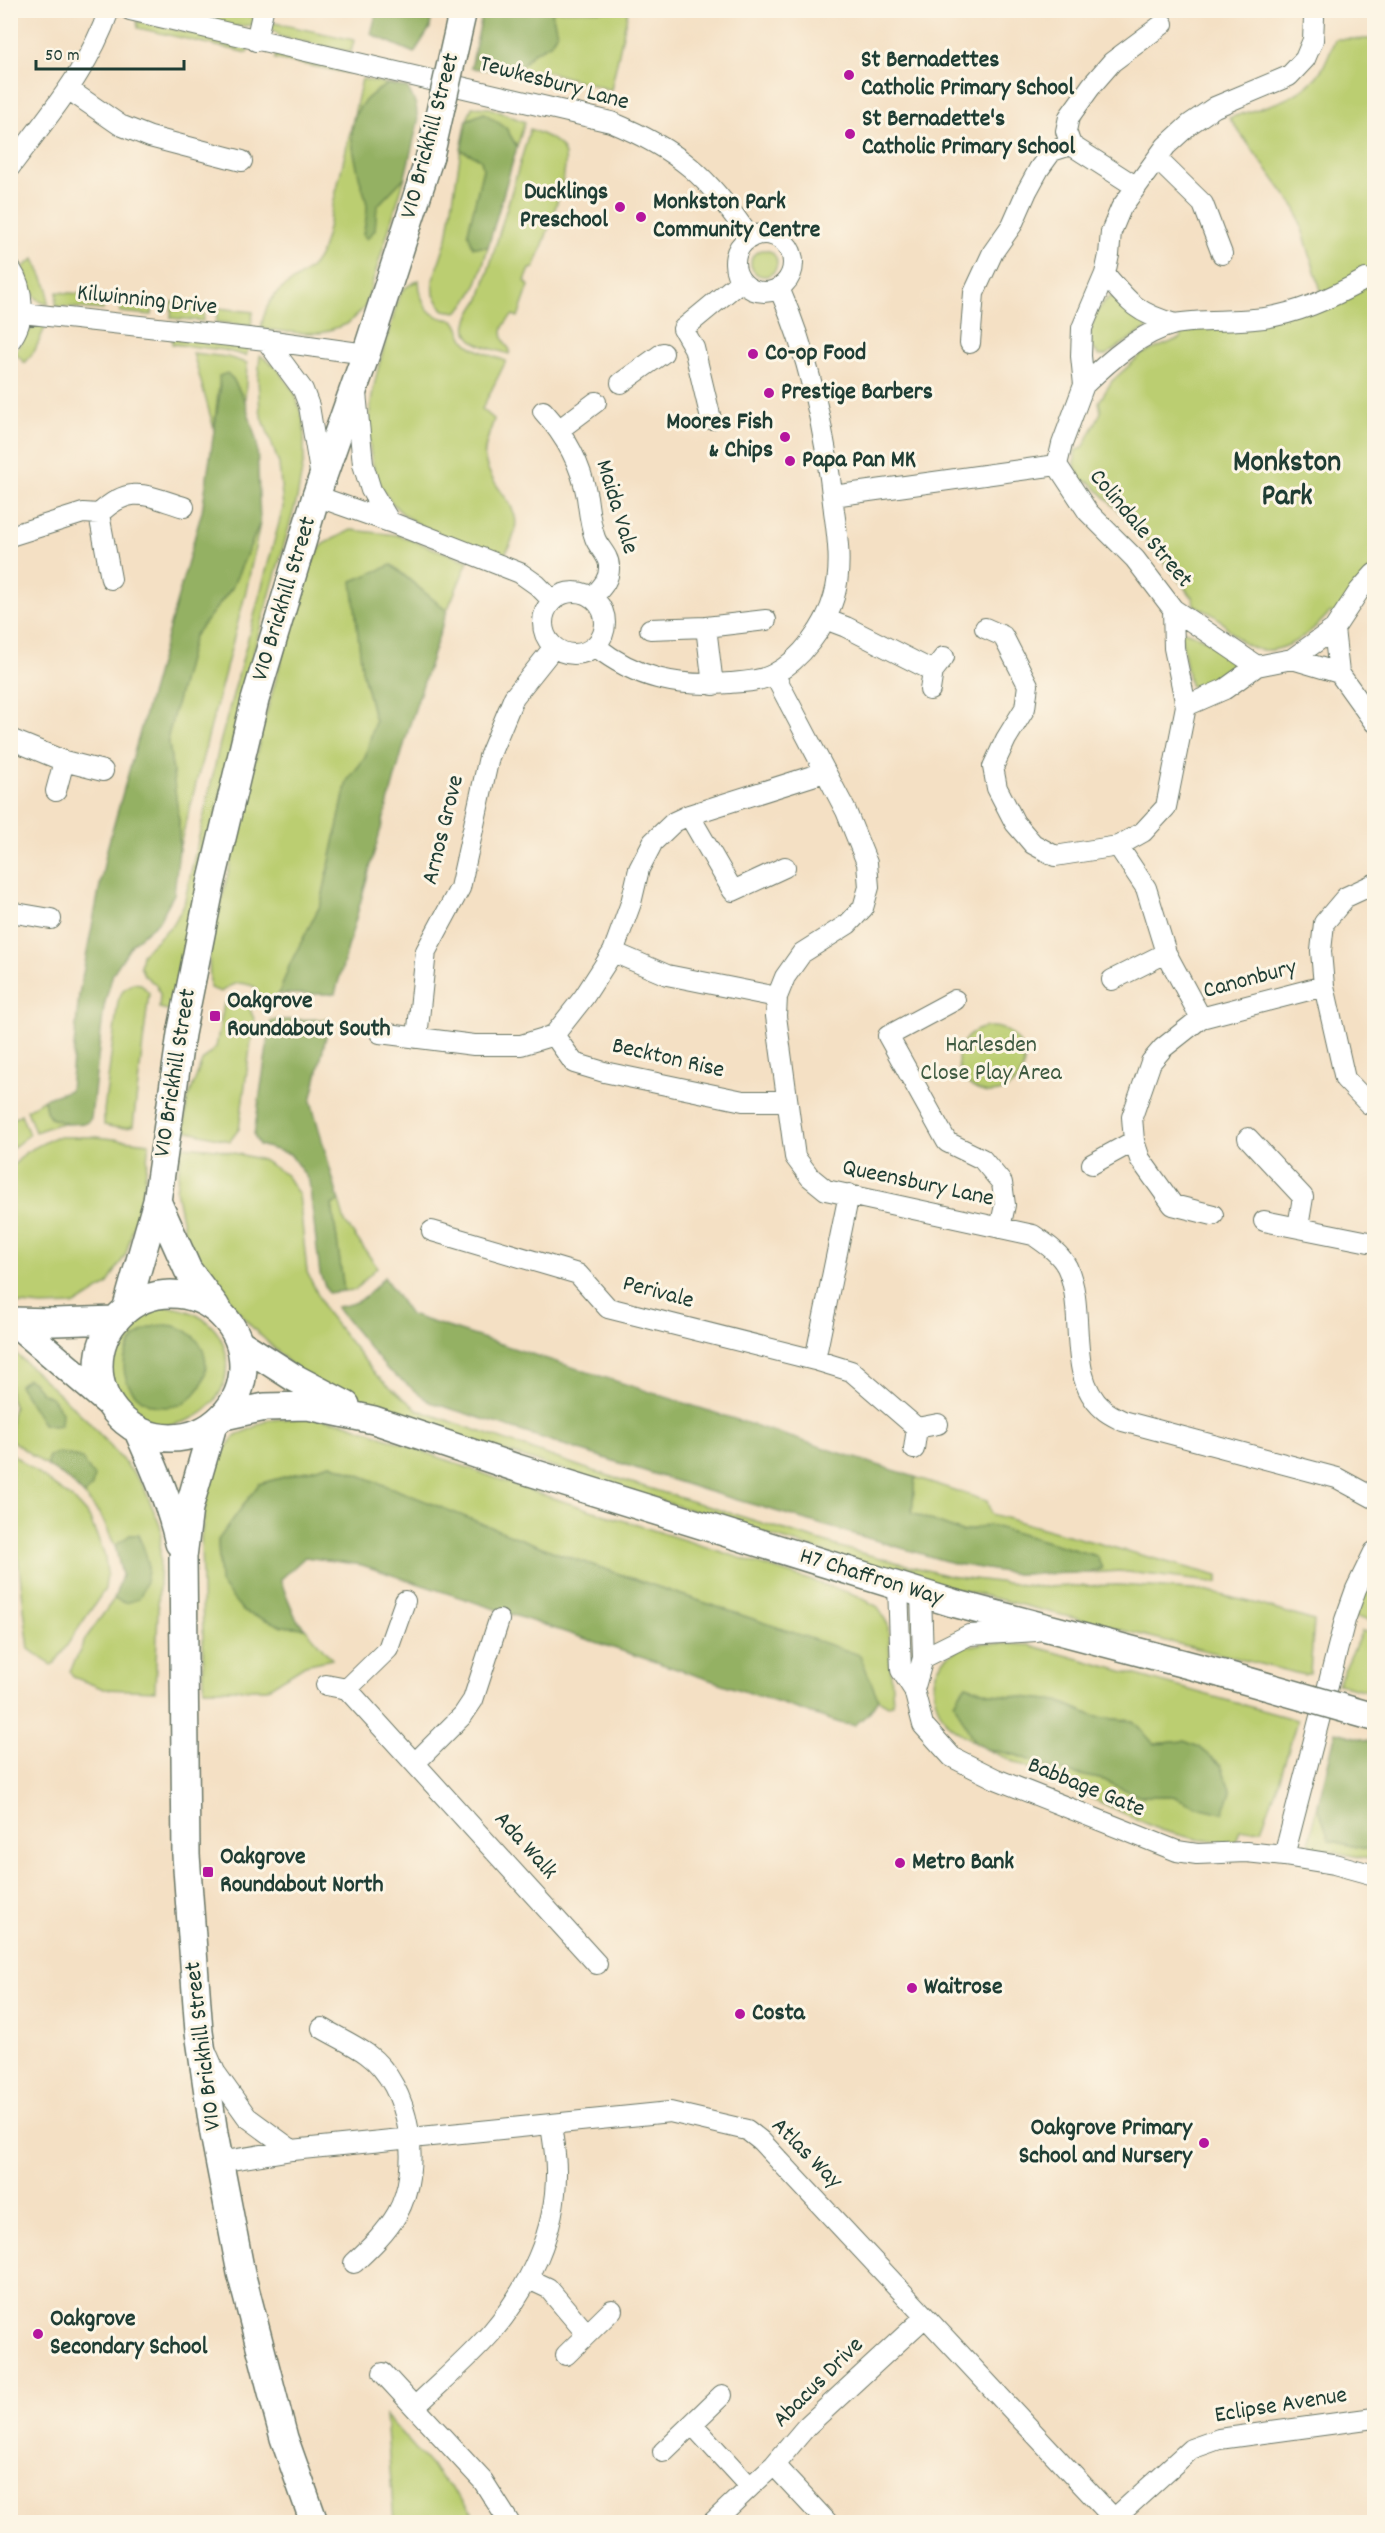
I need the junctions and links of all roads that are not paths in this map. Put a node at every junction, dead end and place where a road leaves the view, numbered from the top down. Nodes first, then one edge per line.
1 (109, 10) edge
2 (130, 10) edge
3 (263, 10) edge
4 (463, 10) edge
5 (1312, 10) edge
6 (1163, 24) dead end
7 (256, 41) junction
8 (68, 89) junction
9 (1071, 145) junction
10 (1157, 159) junction
11 (242, 161) dead end
12 (10, 167) edge
13 (1135, 186) junction
14 (750, 238) junction
15 (1222, 254) dead end
16 (10, 268) edge
17 (1105, 274) junction
18 (1366, 279) dead end
19 (741, 281) junction
20 (779, 288) junction
21 (22, 313) junction
22 (1175, 324) junction
23 (266, 339) junction
24 (10, 341) edge
25 (970, 343) dead end
26 (663, 353) dead end
27 (366, 354) junction
28 (621, 383) dead end
29 (355, 385) junction
30 (1084, 385) junction
31 (596, 402) dead end
32 (543, 411) dead end
33 (711, 419) dead end
34 (560, 429) junction
35 (1057, 465) junction
36 (318, 488) junction
37 (833, 496) junction
38 (184, 507) dead end
39 (99, 514) junction
40 (390, 522) junction
41 (10, 536) edge
42 (1374, 574) edge
43 (111, 579) dead end
44 (592, 598) junction
45 (552, 600) junction
46 (1173, 609) junction
47 (766, 620) dead end
48 (825, 620) junction
49 (706, 627) junction
50 (985, 628) dead end
51 (1334, 628) junction
52 (650, 629) dead end
53 (595, 646) junction
54 (554, 647) junction
55 (1292, 659) junction
56 (1257, 666) junction
57 (1339, 672) junction
58 (936, 673) dead end
59 (774, 674) junction
60 (713, 684) junction
61 (1186, 706) junction
62 (1374, 722) edge
63 (10, 739) edge
64 (64, 761) junction
65 (103, 771) dead end
66 (825, 772) junction
67 (56, 790) dead end
68 (689, 815) junction
69 (1118, 846) junction
70 (785, 867) dead end
71 (1374, 884) edge
72 (10, 912) edge
73 (51, 919) dead end
74 (613, 952) junction
75 (1166, 953) junction
76 (1112, 980) dead end
77 (1324, 987) junction
78 (777, 997) junction
79 (955, 1000) dead end
80 (1201, 1018) junction
81 (380, 1033) dead end
82 (554, 1035) junction
83 (417, 1038) junction
84 (787, 1101) junction
85 (1374, 1105) edge
86 (1248, 1138) dead end
87 (1134, 1141) junction
88 (1092, 1164) dead end
89 (849, 1194) junction
90 (157, 1201) junction
91 (1213, 1215) dead end
92 (1264, 1221) dead end
93 (1298, 1227) junction
94 (1000, 1228) junction
95 (432, 1231) dead end
96 (1374, 1243) edge
97 (220, 1313) junction
98 (121, 1315) junction
99 (13, 1322) edge
100 (240, 1343) junction
101 (815, 1360) junction
102 (109, 1402) junction
103 (219, 1420) junction
104 (374, 1420) junction
105 (938, 1424) dead end
106 (917, 1428) junction
107 (136, 1429) junction
108 (914, 1449) dead end
109 (1374, 1498) edge
110 (1374, 1552) edge
111 (183, 1557) junction
112 (909, 1590) junction
113 (405, 1601) dead end
114 (499, 1620) dead end
115 (1055, 1630) junction
116 (923, 1658) junction
117 (326, 1685) dead end
118 (347, 1689) junction
119 (914, 1690) junction
120 (1374, 1717) edge
121 (415, 1763) junction
122 (1284, 1856) junction
123 (1374, 1875) edge
124 (597, 1964) dead end
125 (322, 2028) dead end
126 (200, 2040) junction
127 (551, 2125) junction
128 (409, 2139) junction
129 (292, 2150) junction
130 (219, 2162) junction
131 (354, 2263) dead end
132 (529, 2279) junction
133 (612, 2310) dead end
134 (925, 2317) junction
135 (586, 2333) junction
136 (566, 2355) dead end
137 (383, 2373) dead end
138 (722, 2395) dead end
139 (415, 2407) junction
140 (1374, 2418) edge
141 (692, 2424) junction
142 (663, 2452) dead end
143 (774, 2465) junction
144 (750, 2487) junction
145 (1115, 2521) edge
146 (314, 2523) edge
147 (509, 2523) edge
148 (713, 2523) edge
149 (827, 2523) edge

1 - 8 street
2 - 7 street, Tewkesbury Lane
3 - 7 street
4 - 27 street, V10 Brickhill Street, bridge
5 - 10 street
6 - 9 street
7 - 14 street, Tewkesbury Lane
8 - 11 street
8 - 12 street
9 - 13 street
9 - 25 street
10 - 13 street
10 - 15 street
13 - 17 street
14 - 19 street
14 - 20 street
16 - 21 street
17 - 22 street
17 - 30 street
18 - 22 street
19 - 20 street
19 - 33 street
20 - 37 street
21 - 23 street, Kilwinning Drive
21 - 24 street
22 - 30 street
23 - 27 street, Kilwinning Drive
23 - 36 street
26 - 28 street
27 - 29 street, V10 Brickhill Street
29 - 36 street, V10 Brickhill Street
29 - 40 street
30 - 35 street
31 - 34 street
32 - 34 street, Maida Vale
34 - 44 street, Maida Vale
35 - 37 street, Colindale Street
35 - 46 street, Colindale Street
36 - 40 street
36 - 90 street, V10 Brickhill Street
37 - 48 street
38 - 39 street
39 - 41 street
39 - 43 street
40 - 45 street
42 - 51 street
44 - 45 street
44 - 53 street
45 - 54 street
46 - 56 street, Colindale Street
46 - 61 street
47 - 49 street
48 - 58 street
48 - 59 street
49 - 52 street
49 - 60 street
50 - 69 street
51 - 55 street
51 - 57 street
53 - 54 street
53 - 60 street
54 - 83 street, Arnos Grove
55 - 56 street
55 - 57 street
56 - 61 street
57 - 62 street
59 - 60 street
59 - 66 street, Queensbury Lane
61 - 69 street
63 - 64 street
64 - 65 street
64 - 67 street
66 - 68 street
66 - 78 street, Queensbury Lane
68 - 70 street
68 - 74 street
69 - 75 street
71 - 77 street
72 - 73 street
74 - 78 street
74 - 82 street
75 - 76 street
75 - 80 street
77 - 80 street, Canonbury
77 - 85 street
78 - 84 street, Queensbury Lane
79 - 94 street
80 - 87 street, Canonbury
81 - 83 street
82 - 83 street
82 - 84 street, Beckton Rise
84 - 89 street, Queensbury Lane
86 - 93 street
87 - 88 street
87 - 91 street, Canonbury
89 - 94 street, Queensbury Lane
89 - 101 street
90 - 97 street, V10 Brickhill Street
90 - 98 street, V10 Brickhill Street
92 - 93 street
93 - 96 street
94 - 109 street, Queensbury Lane
95 - 101 street, Perivale
97 - 98 street
97 - 100 street
98 - 99 street
98 - 102 street
99 - 102 street
100 - 103 street
100 - 104 street, H7 Chaffron Way
101 - 106 street, Perivale
102 - 107 street
103 - 104 street, H7 Chaffron Way
103 - 107 street
103 - 111 street, V10 Brickhill Street
104 - 112 street, H7 Chaffron Way
105 - 106 street
106 - 108 street
107 - 111 street, V10 Brickhill Street
110 - 122 street
111 - 126 street, V10 Brickhill Street
112 - 115 street, H7 Chaffron Way
112 - 116 street
112 - 119 street, Babbage Gate
113 - 118 street
114 - 121 street
115 - 116 street
115 - 120 street, H7 Chaffron Way, bridge
116 - 119 street
117 - 118 street
118 - 121 street, Ada Walk
119 - 122 street, Babbage Gate
121 - 124 street, Ada Walk
122 - 123 street, Babbage Gate
125 - 128 street
126 - 129 street
126 - 130 street, V10 Brickhill Street
127 - 128 street, Atlas Way
127 - 132 street
127 - 134 street, Atlas Way
128 - 129 street, Atlas Way
128 - 131 street
129 - 130 street, Atlas Way
130 - 146 street, V10 Brickhill Street
132 - 135 street
132 - 139 street
133 - 135 street
134 - 143 street, Abacus Drive
134 - 145 street, Atlas Way
135 - 136 street
137 - 139 street
138 - 141 street
139 - 147 street
140 - 145 street, Eclipse Avenue
141 - 142 street
141 - 144 street
143 - 144 street, Abacus Drive
143 - 149 street
144 - 148 street, Abacus Drive

